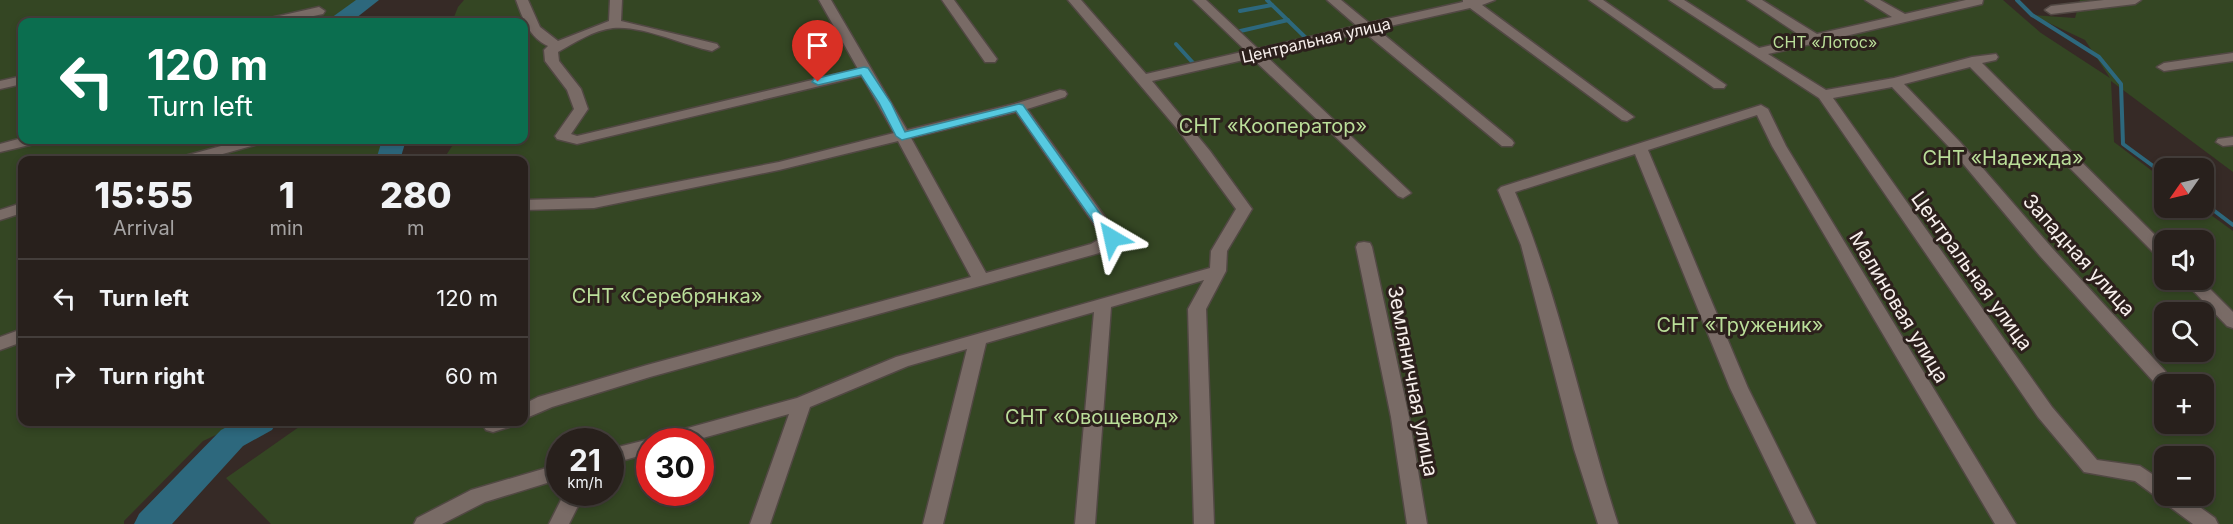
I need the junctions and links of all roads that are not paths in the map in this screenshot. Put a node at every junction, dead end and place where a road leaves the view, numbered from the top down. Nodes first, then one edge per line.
1 (522, 0) edge
2 (616, 0) edge
3 (825, 0) edge
4 (948, 0) edge
5 (1074, 0) edge
6 (1199, 0) edge
7 (1334, 0) edge
8 (1489, 0) edge
9 (1596, 0) edge
10 (1676, 0) edge
11 (1753, 0) edge
12 (1870, 0) edge
13 (1977, 0) edge
14 (2134, 0) edge
15 (1469, 2) edge
16 (2051, 10) dead end
17 (319, 11) dead end
18 (288, 18) edge
19 (1904, 19) junction
20 (615, 24) junction
21 (1368, 28) junction
22 (1815, 39) junction
23 (558, 46) junction
24 (712, 47) dead end
25 (1758, 52) junction
26 (1254, 54) junction
27 (1991, 57) dead end
28 (2233, 57) edge
29 (990, 59) dead end
30 (1972, 61) junction
31 (2164, 67) dead end
32 (864, 71) junction
33 (1142, 79) junction
34 (18, 81) edge
35 (1895, 82) junction
36 (1719, 85) dead end
37 (0, 86) edge
38 (1060, 94) dead end
39 (1824, 95) junction
40 (1019, 107) junction
41 (1628, 117) dead end
42 (902, 136) junction
43 (1508, 143) dead end
44 (18, 144) edge
45 (243, 144) edge
46 (0, 148) edge
47 (1640, 149) junction
48 (200, 156) edge
49 (1403, 193) dead end
50 (528, 205) edge
51 (18, 209) edge
52 (0, 215) edge
53 (2154, 243) edge
54 (1364, 247) dead end
55 (1218, 271) junction
56 (980, 278) junction
57 (2201, 290) edge
58 (1103, 304) junction
59 (2233, 322) edge
60 (18, 337) edge
61 (978, 339) junction
62 (0, 344) edge
63 (2157, 374) edge
64 (802, 403) junction
65 (528, 410) edge
66 (713, 428) edge
67 (546, 475) edge
68 (2154, 485) edge
69 (568, 506) edge
70 (2183, 506) edge
71 (424, 524) edge
72 (559, 524) edge
73 (759, 524) edge
74 (933, 524) edge
75 (1085, 524) edge
76 (1204, 524) edge
77 (1417, 524) edge
78 (1608, 524) edge
79 (1806, 524) edge
80 (2006, 524) edge
81 (2208, 524) edge

1 - 23 street
2 - 20 street
3 - 32 street
4 - 29 street
5 - 33 street
6 - 26 street
7 - 21 street
8 - 15 street, Центральная улица
9 - 36 street
10 - 25 street
11 - 22 street
12 - 19 street
13 - 19 street
14 - 16 street
15 - 21 street, Центральная улица
15 - 41 street
17 - 18 street
19 - 22 street
20 - 23 street
20 - 24 street
21 - 26 street, Центральная улица
21 - 43 street
22 - 25 street
23 - 32 street
25 - 39 street
26 - 33 street, Центральная улица
26 - 49 street
27 - 30 street
28 - 31 street
30 - 35 street
30 - 53 street
32 - 42 street
33 - 55 street
34 - 37 street
35 - 39 street
35 - 63 street, Западная улица
38 - 40 street
39 - 68 street, Центральная улица
40 - 42 street
40 - 56 street
42 - 50 street
42 - 56 street
44 - 46 street
45 - 48 street
47 - 78 street
47 - 79 street
47 - 80 street, Малиновая улица
51 - 52 street
54 - 77 street, Земляничная улица
55 - 58 street
55 - 76 street
56 - 65 street
57 - 59 street
58 - 61 street
58 - 75 street
60 - 62 street
61 - 64 street
61 - 74 street
64 - 66 street
64 - 73 street
67 - 71 street
69 - 72 street
70 - 81 street

